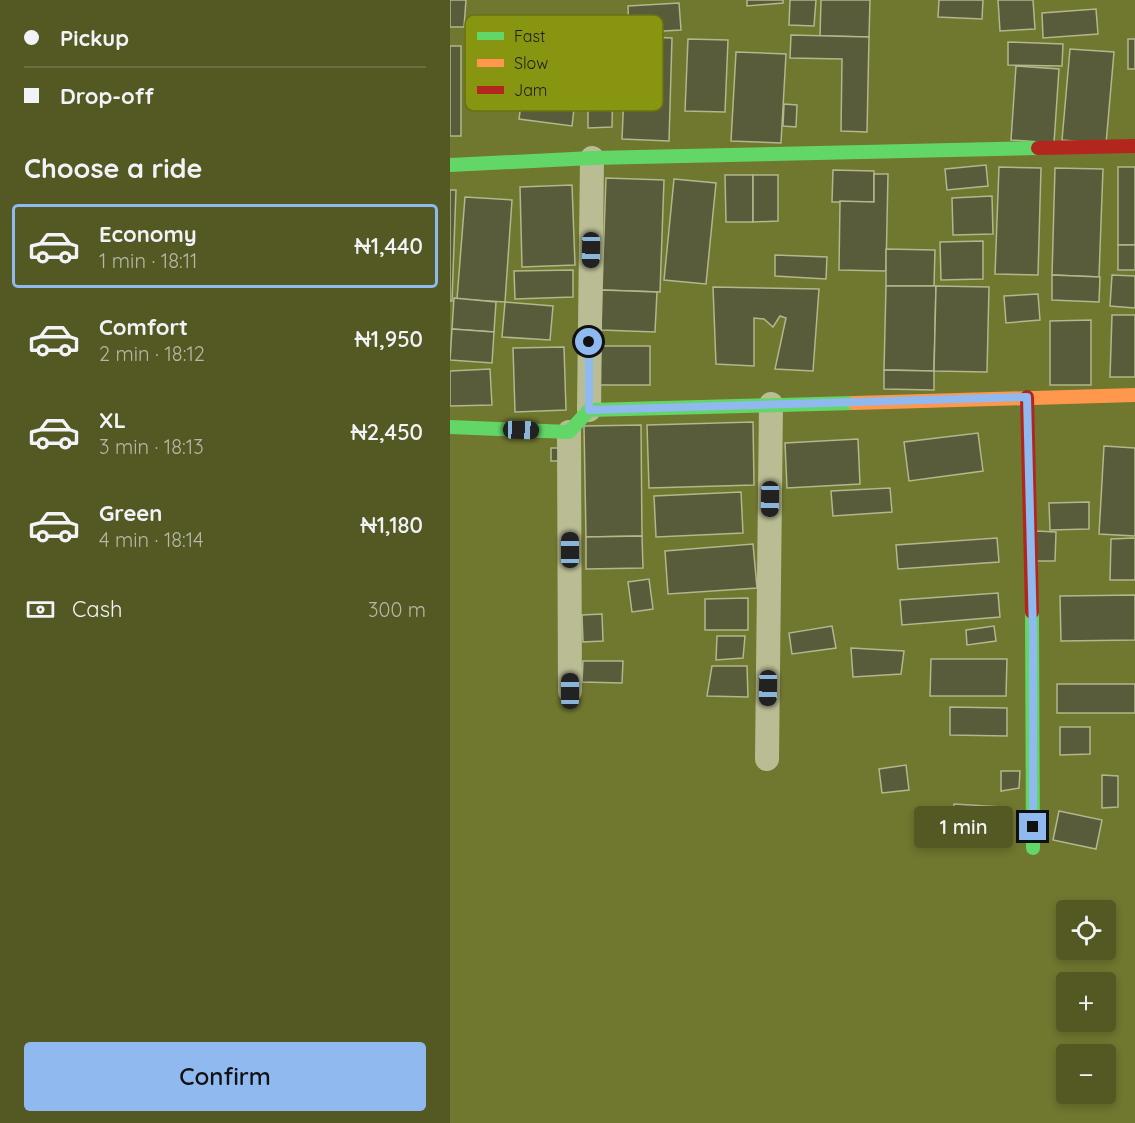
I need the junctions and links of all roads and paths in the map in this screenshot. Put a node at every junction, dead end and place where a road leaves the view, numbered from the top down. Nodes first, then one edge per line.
1 (1135, 146) edge
2 (592, 158) junction
3 (450, 165) edge
4 (1135, 395) edge
5 (1027, 397) junction
6 (771, 404) junction
7 (589, 410) junction
8 (450, 427) edge
9 (569, 432) junction
10 (570, 691) dead end
11 (767, 759) dead end
12 (1033, 848) dead end

1 - 2 street
2 - 3 street
2 - 7 street
4 - 5 street
5 - 6 street
5 - 12 street
6 - 7 street
6 - 11 street
7 - 9 street
8 - 9 street
9 - 10 street

